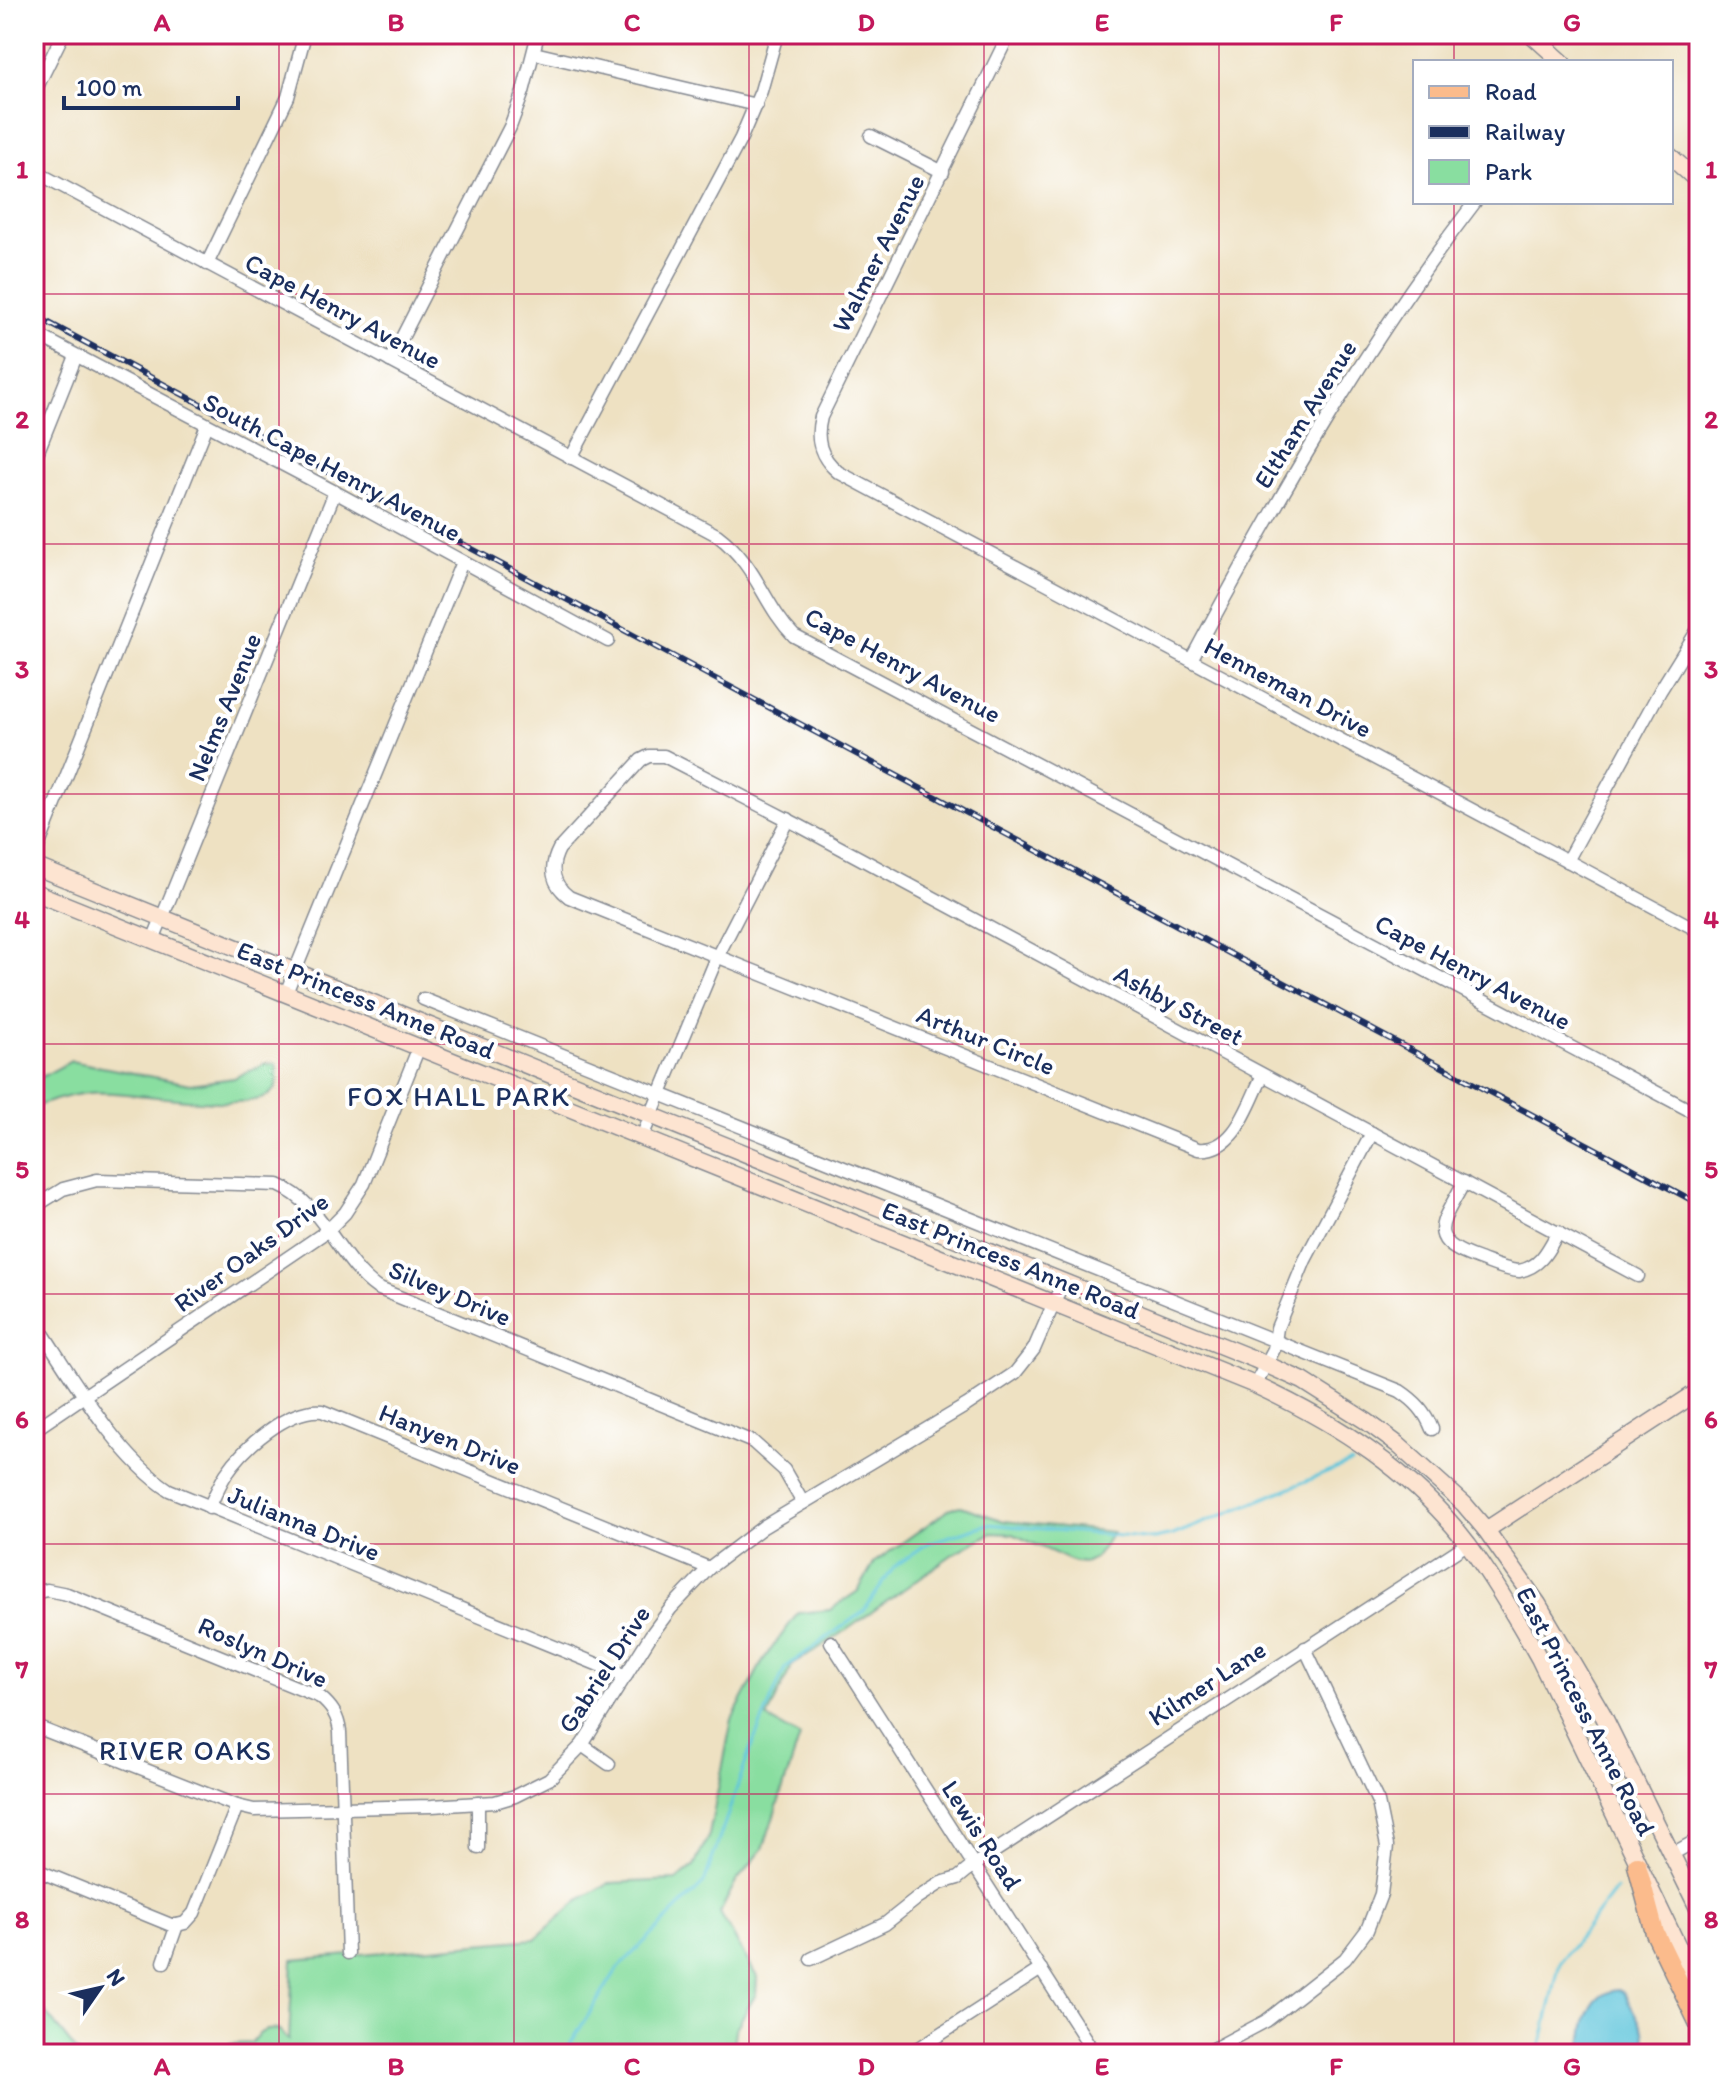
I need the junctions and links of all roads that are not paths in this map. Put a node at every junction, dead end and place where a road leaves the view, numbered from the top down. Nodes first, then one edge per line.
1 (63, 34) edge
2 (305, 34) edge
3 (538, 34) edge
4 (777, 34) edge
5 (1009, 34) edge
6 (1531, 34) edge
7 (534, 53) junction
8 (1560, 60) edge
9 (34, 93) edge
10 (756, 105) junction
11 (871, 136) dead end
12 (1673, 159) edge
13 (34, 171) edge
14 (943, 172) junction
15 (1699, 182) edge
16 (1474, 204) edge
17 (207, 264) junction
18 (34, 333) edge
19 (76, 356) junction
20 (390, 361) junction
21 (207, 425) junction
22 (571, 458) junction
23 (34, 461) edge
24 (857, 482) joint
25 (335, 492) junction
26 (462, 562) junction
27 (1699, 628) edge
28 (608, 641) dead end
29 (1191, 660) junction
30 (788, 819) junction
31 (34, 857) edge
32 (1567, 861) junction
33 (34, 866) edge
34 (34, 892) edge
35 (162, 918) junction
36 (1699, 931) edge
37 (658, 932) joint
38 (153, 940) junction
39 (718, 955) junction
40 (295, 972) junction
41 (286, 993) junction
42 (423, 999) dead end
43 (419, 1047) junction
44 (1263, 1075) junction
45 (660, 1094) junction
46 (1699, 1115) edge
47 (651, 1116) junction
48 (1372, 1133) junction
49 (642, 1137) junction
50 (1464, 1182) junction
51 (34, 1207) edge
52 (327, 1231) junction
53 (1558, 1232) junction
54 (1638, 1276) dead end
55 (1063, 1282) junction
56 (1054, 1304) junction
57 (34, 1320) edge
58 (1276, 1340) junction
59 (1266, 1365) junction
60 (1255, 1385) junction
61 (1699, 1391) edge
62 (85, 1395) junction
63 (1432, 1429) dead end
64 (34, 1430) edge
65 (803, 1503) junction
66 (209, 1508) junction
67 (1476, 1537) junction
68 (709, 1568) junction
69 (34, 1593) edge
70 (831, 1642) dead end
71 (1305, 1648) junction
72 (626, 1676) junction
73 (34, 1726) edge
74 (582, 1745) junction
75 (609, 1764) dead end
76 (478, 1803) junction
77 (237, 1806) junction
78 (342, 1809) junction
79 (1699, 1839) edge
80 (478, 1848) dead end
81 (1672, 1854) junction
82 (975, 1864) junction
83 (1637, 1865) junction
84 (34, 1869) edge
85 (1699, 1910) edge
86 (177, 1925) junction
87 (348, 1953) dead end
88 (811, 1959) dead end
89 (164, 1962) dead end
90 (1041, 1969) junction
91 (1699, 1990) edge
92 (1699, 2024) edge
93 (910, 2054) edge
94 (1095, 2054) edge
95 (1204, 2054) edge

1 - 9 street
2 - 17 street
3 - 7 street
4 - 10 street
5 - 14 street, Walmer Avenue
6 - 8 main road
7 - 10 street
7 - 20 street
10 - 22 street
11 - 14 street
12 - 15 main road
13 - 17 street, Cape Henry Avenue
14 - 24 street, Walmer Avenue
16 - 29 street, Eltham Avenue
17 - 20 street, Cape Henry Avenue
18 - 19 street, South Cape Henry Avenue
19 - 21 street, South Cape Henry Avenue
19 - 23 street
20 - 22 street, Cape Henry Avenue
21 - 25 street, South Cape Henry Avenue
21 - 31 street
22 - 46 street, Cape Henry Avenue
24 - 29 street, Henneman Drive
25 - 26 street, South Cape Henry Avenue
25 - 35 street, Nelms Avenue
26 - 28 street, South Cape Henry Avenue
26 - 40 street
27 - 32 street
29 - 32 street, Henneman Drive
30 - 37 street, Ashby Street
30 - 39 street
30 - 44 street, Ashby Street
32 - 36 street, Henneman Drive
33 - 35 main road, East Princess Anne Road
34 - 38 main road, East Princess Anne Road
35 - 38 street, Nelms Avenue
35 - 40 main road, East Princess Anne Road
37 - 39 street, Arthur Circle
38 - 41 main road, East Princess Anne Road
39 - 44 street, Arthur Circle
39 - 45 street
40 - 41 street
40 - 47 main road, East Princess Anne Road
41 - 43 main road, East Princess Anne Road
42 - 45 street
43 - 49 main road, East Princess Anne Road
43 - 52 street, River Oaks Drive
44 - 48 street, Ashby Street
45 - 47 street
45 - 58 street
47 - 49 street
47 - 55 main road, East Princess Anne Road
48 - 50 street, Ashby Street
48 - 58 street
49 - 56 main road, East Princess Anne Road
50 - 53 street, Ashby Street
50 - 53 street
51 - 52 street, Silvey Drive
52 - 62 street, River Oaks Drive
52 - 65 street, Silvey Drive
53 - 54 street, Ashby Street
55 - 56 street, Gabriel Drive
55 - 59 main road, East Princess Anne Road
56 - 60 main road, East Princess Anne Road
56 - 65 street, Gabriel Drive
57 - 62 street, Julianna Drive
58 - 59 street
58 - 63 street
59 - 60 street
59 - 67 main road, East Princess Anne Road
60 - 67 main road, East Princess Anne Road
61 - 67 main road, Kilmer Lane
62 - 64 street, River Oaks Drive
62 - 66 street, Julianna Drive
65 - 68 street, Gabriel Drive
66 - 68 street, Hanyen Drive
66 - 72 street, Julianna Drive
67 - 71 street, Kilmer Lane
67 - 81 main road, East Princess Anne Road
67 - 83 main road, East Princess Anne Road
68 - 72 street, Gabriel Drive
69 - 78 street, Roslyn Drive
70 - 82 street, Lewis Road
71 - 82 street, Kilmer Lane
71 - 95 street
72 - 74 street, Gabriel Drive
73 - 77 street, Gabriel Drive
74 - 75 street
74 - 76 street, Gabriel Drive
76 - 78 street, Gabriel Drive
76 - 80 street
77 - 78 street, Gabriel Drive
77 - 86 street
78 - 87 street, Roslyn Drive
79 - 81 street
81 - 85 main road, East Princess Anne Road
82 - 88 street, Kilmer Lane
82 - 90 street, Lewis Road
83 - 91 main road, East Princess Anne Road
83 - 92 main road
84 - 86 street
86 - 89 street
90 - 93 street
90 - 94 street, Lewis Road

